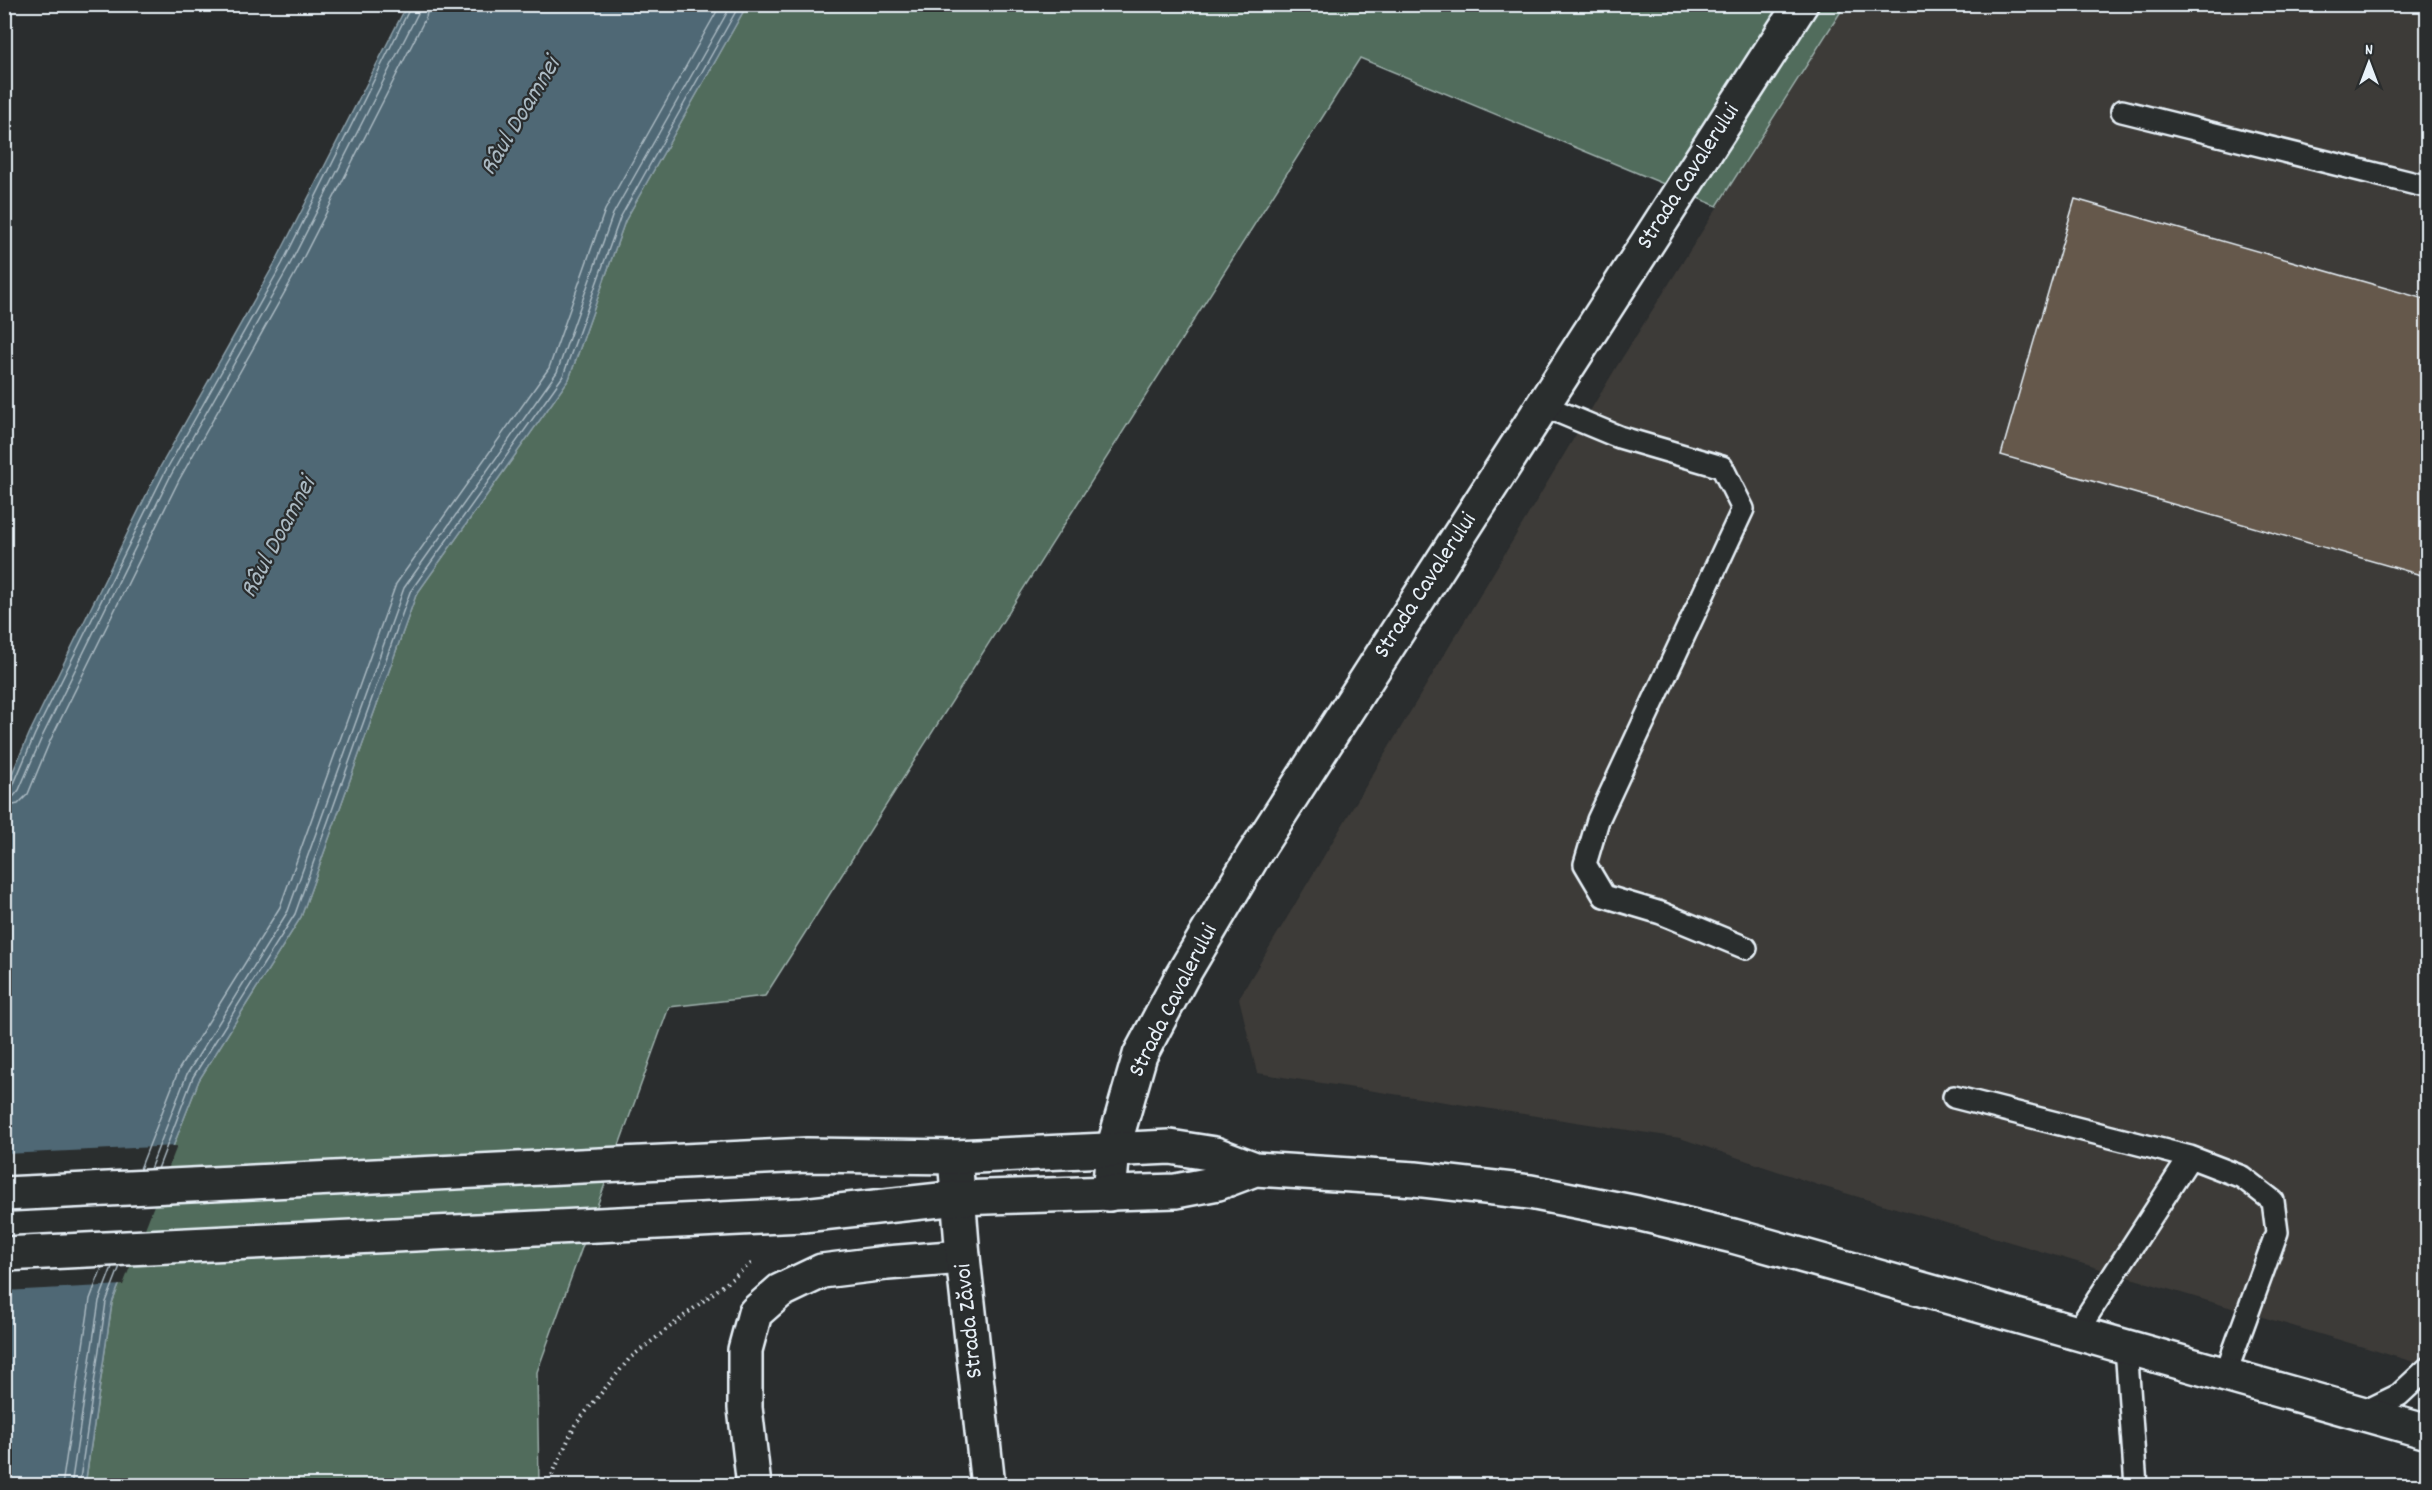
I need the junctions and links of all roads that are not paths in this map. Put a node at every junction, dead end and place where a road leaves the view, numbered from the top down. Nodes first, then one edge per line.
1 (1800, 4) edge
2 (2122, 111) dead end
3 (2427, 187) edge
4 (1542, 405) junction
5 (1746, 948) dead end
6 (1954, 1097) dead end
7 (1113, 1149) junction
8 (955, 1157) junction
9 (2190, 1157) junction
10 (1255, 1169) junction
11 (4, 1194) edge
12 (1109, 1194) junction
13 (958, 1198) junction
14 (4, 1254) edge
15 (963, 1257) junction
16 (2076, 1333) junction
17 (2126, 1347) junction
18 (2427, 1368) edge
19 (2225, 1375) junction
20 (2362, 1413) junction
21 (2427, 1432) edge
22 (754, 1485) edge
23 (988, 1485) edge
24 (2136, 1485) edge

1 - 4 main road, Strada Cavalerului
2 - 3 lane
4 - 5 lane
4 - 7 main road, Strada Cavalerului
6 - 9 lane
7 - 8 main road
7 - 10 main road
7 - 12 main road, Strada Cavalerului
8 - 11 main road
8 - 13 main road, Strada Zăvoi
9 - 16 lane
9 - 19 lane
10 - 12 main road
10 - 16 main road
12 - 13 main road
13 - 14 main road
13 - 15 main road, Strada Zăvoi
15 - 22 main road
15 - 23 main road, Strada Zăvoi
16 - 17 main road
17 - 19 main road
17 - 24 lane
18 - 20 lane
19 - 20 main road
20 - 21 main road

